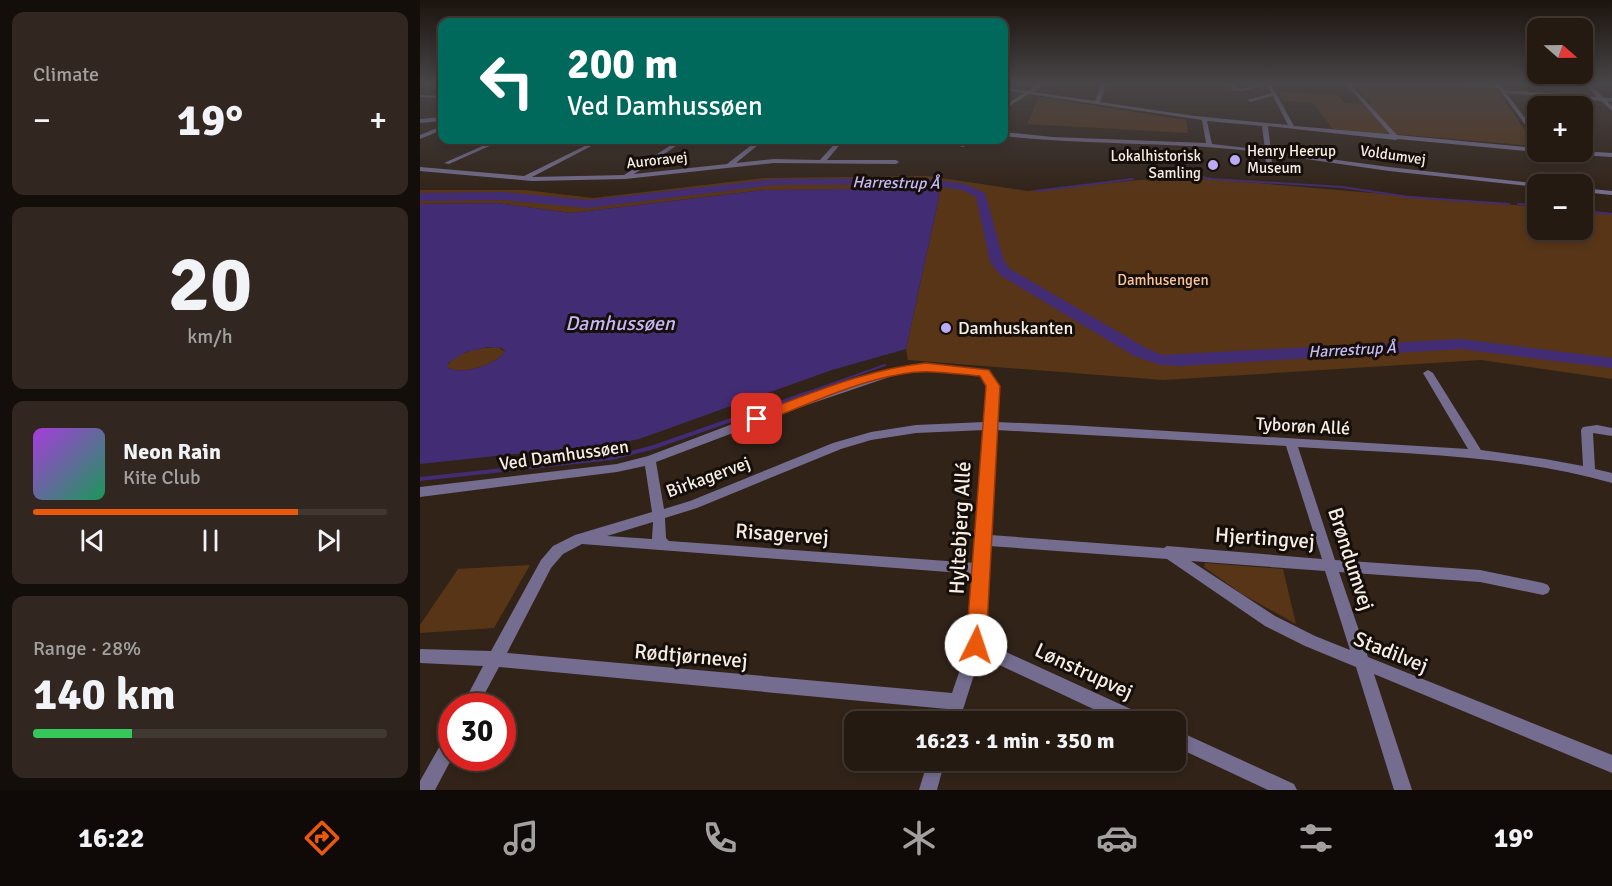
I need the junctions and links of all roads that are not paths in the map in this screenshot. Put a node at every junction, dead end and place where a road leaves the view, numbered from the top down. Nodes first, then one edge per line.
1 (1205, 121) edge
2 (1233, 121) edge
3 (1289, 121) edge
4 (1381, 121) edge
5 (1265, 124) junction
6 (1292, 127) junction
7 (438, 130) edge
8 (1008, 134) edge
9 (420, 137) edge
10 (1396, 138) junction
11 (491, 144) edge
12 (592, 144) edge
13 (676, 144) edge
14 (756, 144) edge
15 (837, 144) edge
16 (1209, 145) junction
17 (1527, 149) edge
18 (1267, 151) junction
19 (1593, 154) edge
20 (1612, 155) edge
21 (822, 161) junction
22 (896, 162) dead end
23 (447, 163) dead end
24 (1269, 163) dead end
25 (729, 166) junction
26 (420, 169) edge
27 (625, 177) junction
28 (524, 179) junction
29 (1527, 184) edge
30 (1593, 191) edge
31 (1612, 193) edge
32 (984, 372) joint
33 (1428, 373) dead end
34 (989, 426) junction
35 (1612, 432) edge
36 (1291, 443) junction
37 (1477, 454) junction
38 (650, 460) junction
39 (1589, 471) junction
40 (1612, 478) edge
41 (422, 494) edge
42 (659, 514) junction
43 (580, 539) junction
44 (982, 540) junction
45 (666, 546) junction
46 (1167, 552) junction
47 (1331, 564) junction
48 (981, 569) junction
49 (1543, 589) dead end
50 (976, 645) junction
51 (420, 656) edge
52 (495, 659) junction
53 (1362, 663) junction
54 (477, 693) edge
55 (958, 702) junction
56 (955, 711) edge
57 (1117, 711) edge
58 (1186, 743) edge
59 (1612, 764) edge
60 (438, 766) edge
61 (934, 771) edge
62 (425, 790) edge
63 (928, 790) edge
64 (1288, 790) edge
65 (1403, 790) edge

1 - 16 street
2 - 5 street
3 - 6 street
4 - 10 street
5 - 6 street
5 - 18 street
6 - 10 street
7 - 9 street
8 - 16 street, Voldumvej
10 - 17 street
11 - 23 street
12 - 28 street
13 - 27 street
14 - 25 street
15 - 21 street
16 - 18 street, Voldumvej
18 - 24 street
18 - 29 street, Voldumvej
19 - 20 street
21 - 22 street, Auroravej
21 - 25 street, Auroravej
25 - 27 street, Auroravej
26 - 28 street, Auroravej
27 - 28 street, Auroravej
30 - 31 street
32 - 34 street, Hyltebjerg Allé
32 - 38 street, Ved Damhussøen
33 - 37 street
34 - 36 street, Tyborøn Allé
34 - 42 street, Birkagervej
34 - 44 street, Hyltebjerg Allé
35 - 39 street
36 - 37 street, Tyborøn Allé
36 - 47 street, Brøndumvej
37 - 39 street, Tyborøn Allé
38 - 41 street, Ved Damhussøen
38 - 42 street
39 - 40 street, Tyborøn Allé
42 - 43 street, Birkagervej
42 - 45 street
43 - 45 street, Risagervej
43 - 52 street, Birkagervej
44 - 46 street, Hjertingvej
44 - 48 street, Hyltebjerg Allé
45 - 48 street, Risagervej
46 - 47 street, Hjertingvej
46 - 53 street, Stadilvej
47 - 49 street, Hjertingvej
47 - 53 street, Brøndumvej
48 - 50 street, Hyltebjerg Allé
50 - 55 street, Hyltebjerg Allé
50 - 57 street, Lønstrupvej
51 - 52 street, Rødtjørnevej
52 - 54 street, Birkagervej
52 - 55 street, Rødtjørnevej
53 - 59 street, Stadilvej
53 - 65 street, Brøndumvej
55 - 56 street, Hyltebjerg Allé
58 - 64 street
60 - 62 street
61 - 63 street

